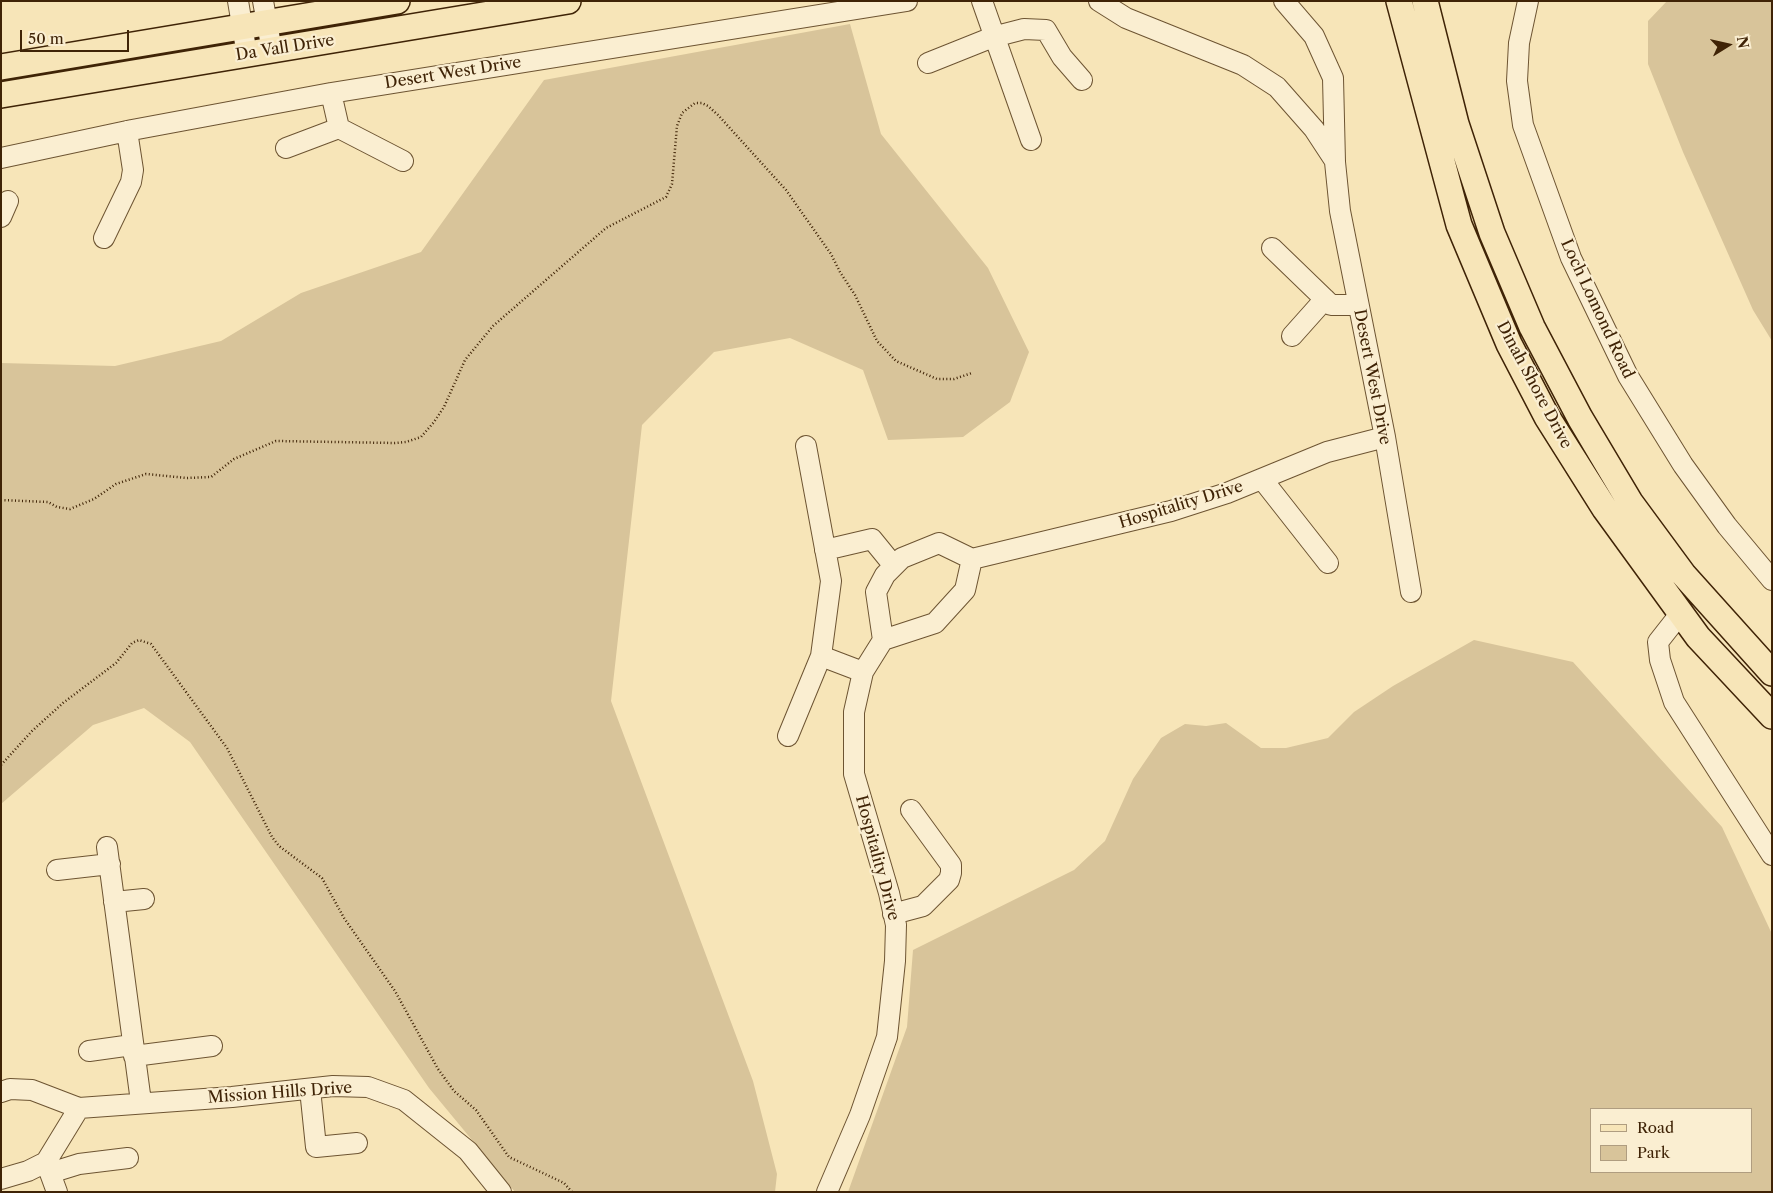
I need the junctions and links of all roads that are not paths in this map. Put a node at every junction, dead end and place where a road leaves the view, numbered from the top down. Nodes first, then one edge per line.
1 (238, 1) edge
2 (397, 1) edge
3 (568, 1) edge
4 (907, 1) edge
5 (982, 1) edge
6 (1099, 1) edge
7 (1284, 1) edge
8 (1399, 1) edge
9 (1425, 1) edge
10 (1528, 1) edge
11 (265, 12) edge
12 (242, 27) junction
13 (993, 37) junction
14 (272, 51) junction
15 (247, 55) junction
16 (928, 63) dead end
17 (1, 67) edge
18 (1082, 80) dead end
19 (331, 93) junction
20 (1, 95) edge
21 (339, 128) junction
22 (127, 131) junction
23 (1031, 140) dead end
24 (286, 148) dead end
25 (1, 158) edge
26 (404, 161) dead end
27 (1335, 162) junction
28 (104, 238) dead end
29 (1272, 248) dead end
30 (1325, 299) junction
31 (1358, 305) junction
32 (1292, 336) dead end
33 (1385, 437) junction
34 (806, 446) dead end
35 (1262, 479) junction
36 (825, 550) junction
37 (972, 559) junction
38 (1328, 563) dead end
39 (894, 566) junction
40 (1772, 580) edge
41 (1411, 592) dead end
42 (1680, 614) junction
43 (883, 640) junction
44 (821, 656) junction
45 (863, 672) junction
46 (1772, 672) edge
47 (1772, 716) edge
48 (788, 736) dead end
49 (911, 810) dead end
50 (1772, 855) edge
51 (57, 870) dead end
52 (144, 899) dead end
53 (114, 902) junction
54 (893, 914) junction
55 (212, 1046) dead end
56 (133, 1050) junction
57 (89, 1051) dead end
58 (310, 1088) junction
59 (1, 1092) edge
60 (50, 1096) junction
61 (141, 1102) junction
62 (79, 1108) junction
63 (62, 1136) junction
64 (357, 1143) dead end
65 (128, 1158) dead end
66 (48, 1167) junction
67 (1, 1179) edge
68 (494, 1189) edge
69 (57, 1192) edge
70 (827, 1192) edge

1 - 12 street
2 - 11 main road, Da Vall Drive
3 - 14 main road, Da Vall Drive
4 - 19 street, Desert West Drive
5 - 13 street
6 - 27 street, Desert West Drive
7 - 27 street, Desert West Drive
8 - 42 main road, Dinah Shore Drive
9 - 46 main road, Dinah Shore Drive
10 - 40 street, Loch Lomond Road
11 - 12 main road, Da Vall Drive
11 - 14 street
12 - 15 street
12 - 17 main road, Da Vall Drive
13 - 16 street
13 - 18 street
13 - 23 street
14 - 15 main road, Da Vall Drive
15 - 20 main road, Da Vall Drive
19 - 21 street
19 - 22 street, Desert West Drive
21 - 24 street
21 - 26 street
22 - 25 street, Desert West Drive
22 - 28 street
27 - 31 street, Desert West Drive
29 - 30 street
30 - 31 street
30 - 32 street
31 - 33 street, Desert West Drive
33 - 35 street, Hospitality Drive
33 - 41 street, Desert West Drive
34 - 36 street
35 - 37 street, Hospitality Drive
35 - 38 street
36 - 39 street
36 - 44 street
37 - 39 street
37 - 43 street
39 - 43 street
42 - 47 main road, Dinah Shore Drive
42 - 50 street
43 - 45 street, Hospitality Drive
44 - 45 street
44 - 48 street
45 - 54 street, Hospitality Drive
49 - 54 street
51 - 53 street
52 - 53 street
53 - 56 street
54 - 70 street, Hospitality Drive
55 - 56 street
56 - 57 street
56 - 61 street
58 - 61 street, Mission Hills Drive
58 - 64 street
58 - 68 street, Mission Hills Drive
59 - 60 street, Mission Hills Drive
60 - 62 street, Mission Hills Drive
60 - 63 street
61 - 62 street, Mission Hills Drive
62 - 63 street
63 - 66 street
65 - 66 street
66 - 67 street
66 - 69 street

